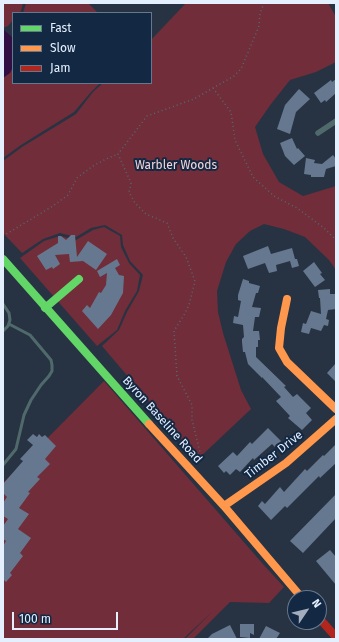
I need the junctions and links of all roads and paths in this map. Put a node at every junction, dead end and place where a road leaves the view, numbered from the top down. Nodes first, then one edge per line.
1 (264, 3) edge
2 (212, 88) junction
3 (336, 121) edge
4 (318, 133) dead end
5 (118, 154) junction
6 (3, 236) edge
7 (336, 240) edge
8 (3, 259) edge
9 (79, 279) dead end
10 (287, 299) dead end
11 (3, 304) edge
12 (45, 308) junction
13 (8, 324) junction
14 (3, 331) edge
15 (336, 409) edge
16 (336, 419) edge
17 (191, 462) dead end
18 (3, 465) edge
19 (224, 506) junction
20 (295, 590) edge
21 (327, 627) edge
22 (336, 638) edge

1 - 2 path
2 - 5 path
2 - 7 path
3 - 4 street
5 - 6 path
5 - 17 path
8 - 12 main road, Byron Baseline Road
9 - 12 main road
10 - 15 main road
11 - 13 lane
12 - 19 main road, Byron Baseline Road
13 - 14 lane
13 - 18 lane
16 - 19 main road, Timber Drive
19 - 20 main road, Byron Baseline Road
21 - 22 main road

